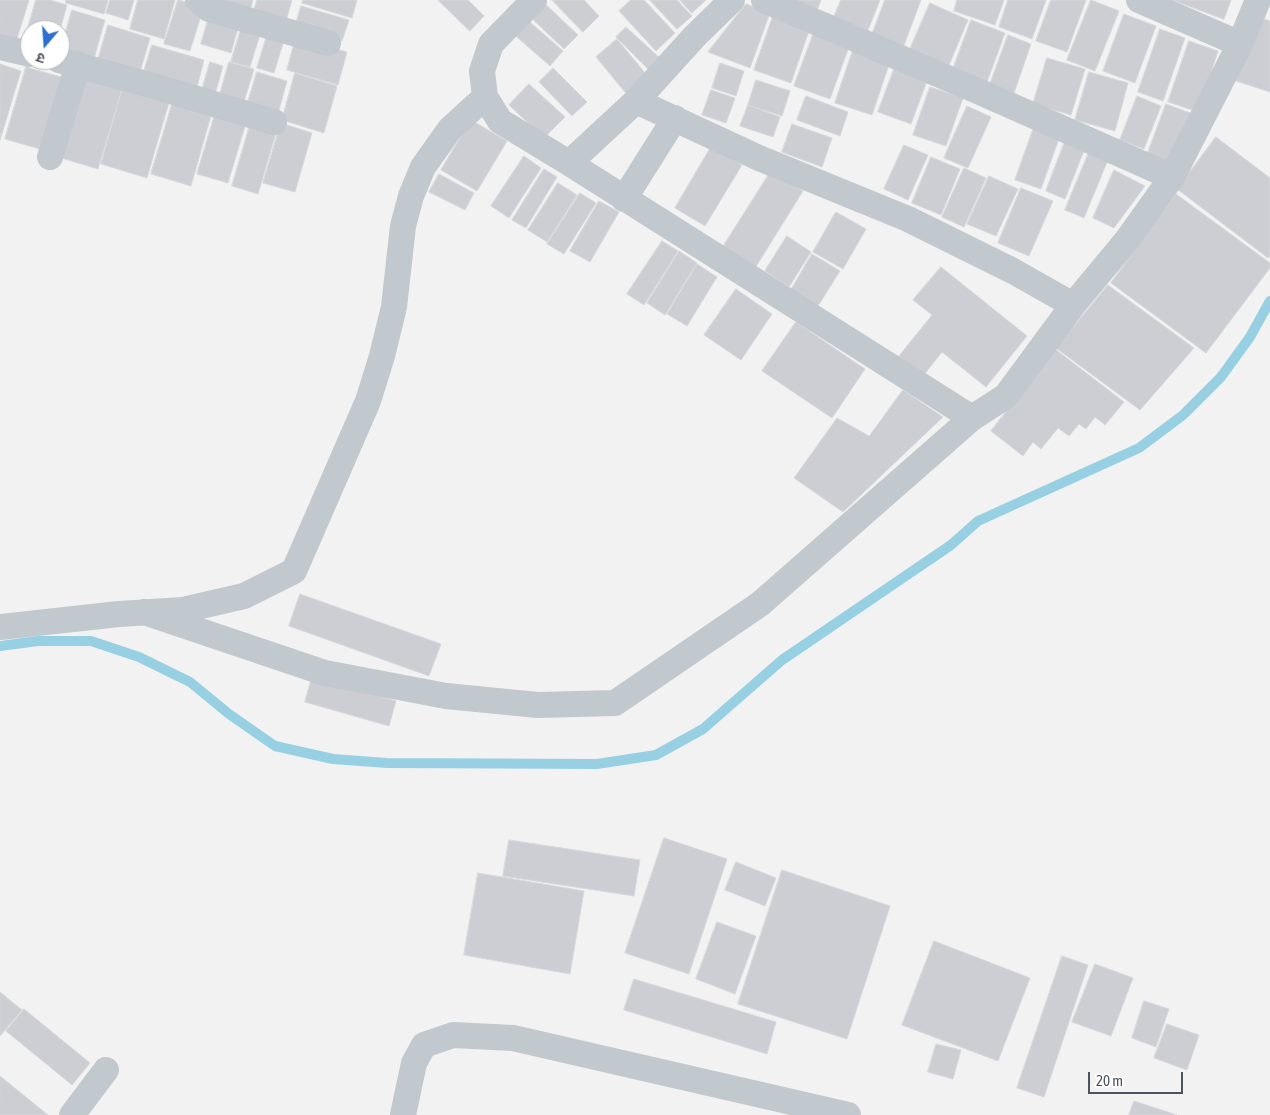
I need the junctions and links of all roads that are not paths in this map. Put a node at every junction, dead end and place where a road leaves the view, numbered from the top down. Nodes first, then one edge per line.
1 (198, 0) edge
2 (534, 0) edge
3 (732, 0) edge
4 (764, 0) edge
5 (1138, 0) edge
6 (1258, 0) edge
7 (328, 42) dead end
8 (1240, 44) junction
9 (0, 47) edge
10 (20, 52) edge
11 (70, 63) edge
12 (66, 70) edge
13 (485, 97) junction
14 (636, 101) junction
15 (675, 118) junction
16 (274, 122) dead end
17 (50, 157) dead end
18 (569, 162) junction
19 (1172, 177) junction
20 (624, 198) junction
21 (1073, 305) junction
22 (972, 418) junction
23 (144, 612) junction
24 (0, 627) edge
25 (106, 1070) dead end
26 (72, 1115) edge
27 (403, 1115) edge
28 (848, 1115) edge

1 - 7 street
2 - 13 street
3 - 14 street
4 - 19 street
5 - 8 street
6 - 8 street
8 - 19 street
9 - 10 street
11 - 16 street
12 - 17 street
13 - 18 street
13 - 23 street
14 - 15 street
14 - 18 street
15 - 20 street
15 - 21 street
18 - 20 street
19 - 21 street
20 - 22 street
21 - 22 street
22 - 23 street
23 - 24 street
25 - 26 street
27 - 28 street

